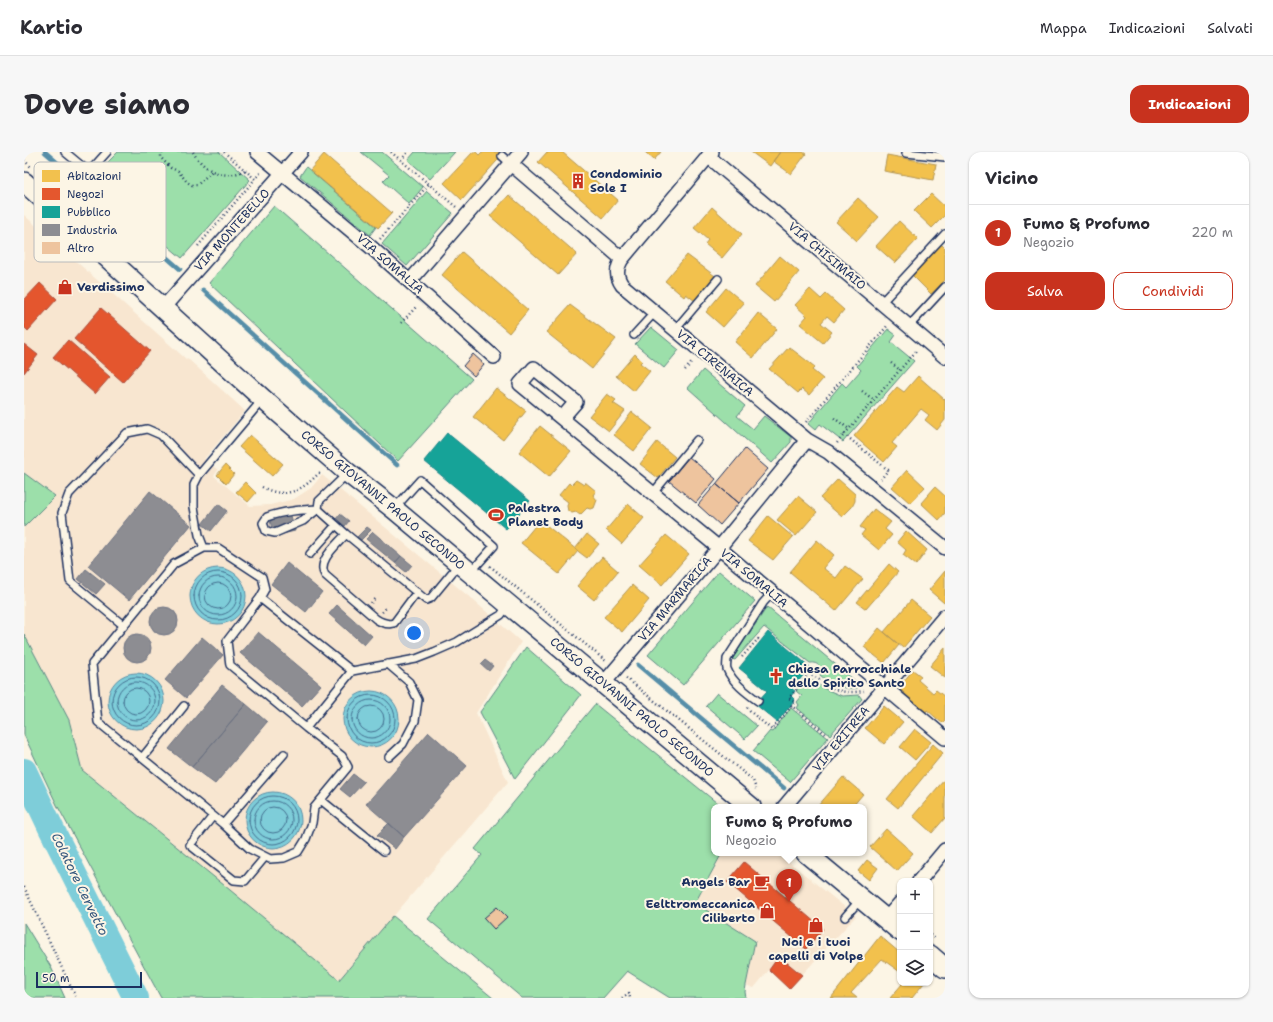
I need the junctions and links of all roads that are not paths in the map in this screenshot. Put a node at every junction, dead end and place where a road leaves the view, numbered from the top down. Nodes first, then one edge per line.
1 (65, 152) edge
2 (107, 152) edge
3 (257, 152) edge
4 (301, 152) edge
5 (521, 152) edge
6 (906, 153) dead end
7 (710, 154) edge
8 (945, 157) edge
9 (507, 160) junction
10 (77, 162) edge
11 (98, 162) edge
12 (282, 174) junction
13 (24, 182) edge
14 (34, 191) edge
15 (945, 234) edge
16 (622, 259) junction
17 (112, 262) edge
18 (718, 279) dead end
19 (410, 281) junction
20 (945, 287) edge
21 (881, 303) junction
22 (163, 308) junction
23 (655, 312) junction
24 (909, 326) junction
25 (675, 330) junction
26 (634, 335) dead end
27 (494, 357) dead end
28 (945, 357) edge
29 (263, 399) junction
30 (562, 418) junction
31 (802, 435) junction
32 (697, 440) dead end
33 (348, 473) junction
34 (199, 475) junction
35 (653, 493) junction
36 (318, 509) junction
37 (394, 509) junction
38 (336, 525) junction
39 (346, 534) junction
40 (204, 548) junction
41 (719, 548) junction
42 (945, 548) edge
43 (310, 554) dead end
44 (465, 568) junction
45 (417, 592) junction
46 (772, 593) junction
47 (260, 598) junction
48 (508, 604) junction
49 (945, 616) edge
50 (123, 625) junction
51 (388, 664) junction
52 (352, 671) junction
53 (604, 684) junction
54 (884, 688) junction
55 (758, 701) dead end
56 (184, 706) dead end
57 (306, 728) junction
58 (945, 738) edge
59 (284, 754) dead end
60 (388, 757) dead end
61 (142, 758) junction
62 (321, 800) junction
63 (747, 804) edge
64 (787, 804) edge
65 (213, 816) junction
66 (223, 824) junction
67 (945, 850) edge
68 (384, 851) dead end
69 (810, 856) edge
70 (265, 857) junction
71 (922, 878) edge
72 (862, 898) junction
73 (897, 912) edge
74 (845, 917) dead end
75 (893, 925) edge
76 (933, 958) edge
77 (945, 968) edge

1 - 10 lane
2 - 11 lane
3 - 12 street, VIA SOMALIA
4 - 12 street, VIA MONTEBELLO
5 - 9 street
6 - 8 lane
7 - 16 street
7 - 21 street, VIA CHISIMAIO
9 - 16 street
9 - 19 street
12 - 19 street, VIA SOMALIA
12 - 22 street, VIA MONTEBELLO
13 - 14 main road, CORSO GIOVANNI PAOLO SECONDO
15 - 21 lane
16 - 23 street, VIA CIRENAICA
17 - 22 main road, CORSO GIOVANNI PAOLO SECONDO
18 - 25 lane
19 - 27 street, VIA SOMALIA
20 - 24 lane
21 - 24 street, VIA CHISIMAIO
22 - 29 main road, CORSO GIOVANNI PAOLO SECONDO
23 - 25 street, VIA CIRENAICA
23 - 26 lane
24 - 28 street, VIA CHISIMAIO
25 - 31 street, VIA CIRENAICA
29 - 33 main road, CORSO GIOVANNI PAOLO SECONDO
29 - 34 lane
30 - 30 street, VIA SOMALIA
30 - 35 street, VIA SOMALIA
31 - 41 street, VIA MARMARICA
31 - 42 street, VIA CIRENAICA
32 - 35 lane
33 - 36 lane
33 - 37 main road, CORSO GIOVANNI PAOLO SECONDO
34 - 40 lane
34 - 50 lane
35 - 41 street, VIA SOMALIA
36 - 36 lane
36 - 38 lane
37 - 44 main road, CORSO GIOVANNI PAOLO SECONDO
37 - 44 lane
38 - 39 lane
38 - 43 lane
39 - 45 lane
39 - 45 lane
40 - 47 lane
40 - 50 lane
41 - 46 street, VIA SOMALIA
41 - 53 street, VIA MARMARICA
44 - 45 lane
44 - 48 main road, CORSO GIOVANNI PAOLO SECONDO
46 - 54 street, VIA SOMALIA
46 - 55 lane
47 - 52 lane
47 - 57 lane
48 - 51 lane
48 - 53 main road, CORSO GIOVANNI PAOLO SECONDO
49 - 54 street, VIA ERITREA
50 - 61 lane
51 - 52 lane
51 - 60 lane
52 - 57 lane
53 - 63 main road, CORSO GIOVANNI PAOLO SECONDO
54 - 58 street, VIA SOMALIA
54 - 64 street, VIA ERITREA
56 - 61 lane
57 - 62 lane
59 - 66 lane
61 - 65 lane
62 - 68 lane
62 - 70 lane
65 - 66 lane
65 - 70 lane
66 - 70 lane
67 - 71 street
69 - 72 main road
72 - 74 lane
72 - 75 main road
73 - 75 street
76 - 77 main road

